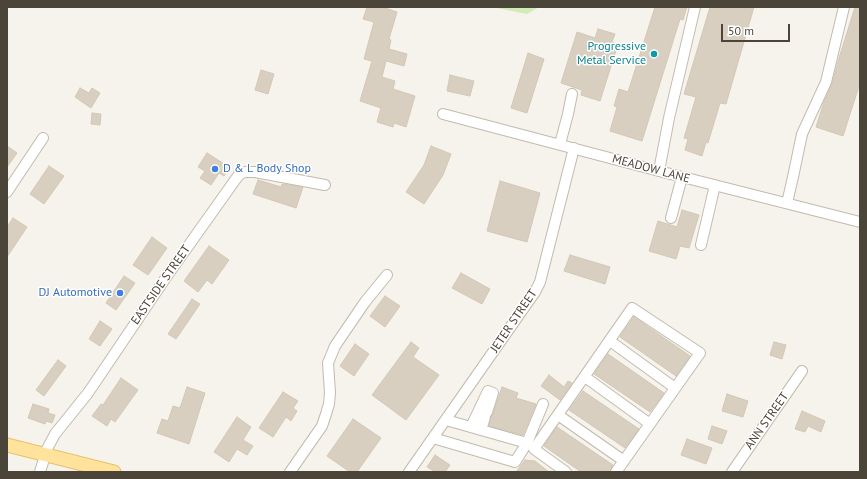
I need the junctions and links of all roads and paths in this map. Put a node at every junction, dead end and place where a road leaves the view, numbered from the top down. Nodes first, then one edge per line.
1 (694, 7) edge
2 (844, 7) edge
3 (572, 94) dead end
4 (443, 114) dead end
5 (43, 138) dead end
6 (560, 144) junction
7 (574, 148) junction
8 (659, 171) junction
9 (682, 177) junction
10 (325, 185) dead end
11 (715, 185) junction
12 (7, 192) edge
13 (787, 203) junction
14 (670, 218) dead end
15 (860, 222) edge
16 (701, 245) dead end
17 (387, 275) dead end
18 (610, 341) junction
19 (802, 371) dead end
20 (584, 377) junction
21 (675, 388) junction
22 (543, 404) dead end
23 (558, 415) junction
24 (446, 420) junction
25 (650, 424) junction
26 (471, 427) junction
27 (481, 430) junction
28 (433, 438) junction
29 (527, 443) junction
30 (7, 445) edge
31 (46, 455) junction
32 (624, 461) junction
33 (412, 471) edge
34 (40, 472) edge
35 (114, 472) edge
36 (290, 472) edge
37 (566, 472) edge
38 (616, 472) edge
39 (732, 472) edge

1 - 8 street
2 - 13 street
3 - 6 street
4 - 6 street, MEADOW LANE
5 - 12 street
6 - 7 street, MEADOW LANE
7 - 8 street, MEADOW LANE
7 - 24 street, JETER STREET
8 - 9 street, MEADOW LANE
9 - 11 street, MEADOW LANE
9 - 14 street
10 - 31 street, EASTSIDE STREET
11 - 13 street, MEADOW LANE
11 - 16 street
13 - 15 street, MEADOW LANE
17 - 36 street
18 - 20 street
18 - 21 street
18 - 21 street
19 - 39 street, ANN STREET
20 - 23 street
20 - 25 street
21 - 25 street
22 - 29 street
23 - 32 street
23 - 37 street
24 - 26 street
24 - 28 street, JETER STREET
25 - 32 street
26 - 27 street
26 - 27 street
27 - 29 street
28 - 29 street
28 - 33 street, JETER STREET
30 - 31 main road
31 - 34 street, EASTSIDE STREET
31 - 35 main road
32 - 38 street

